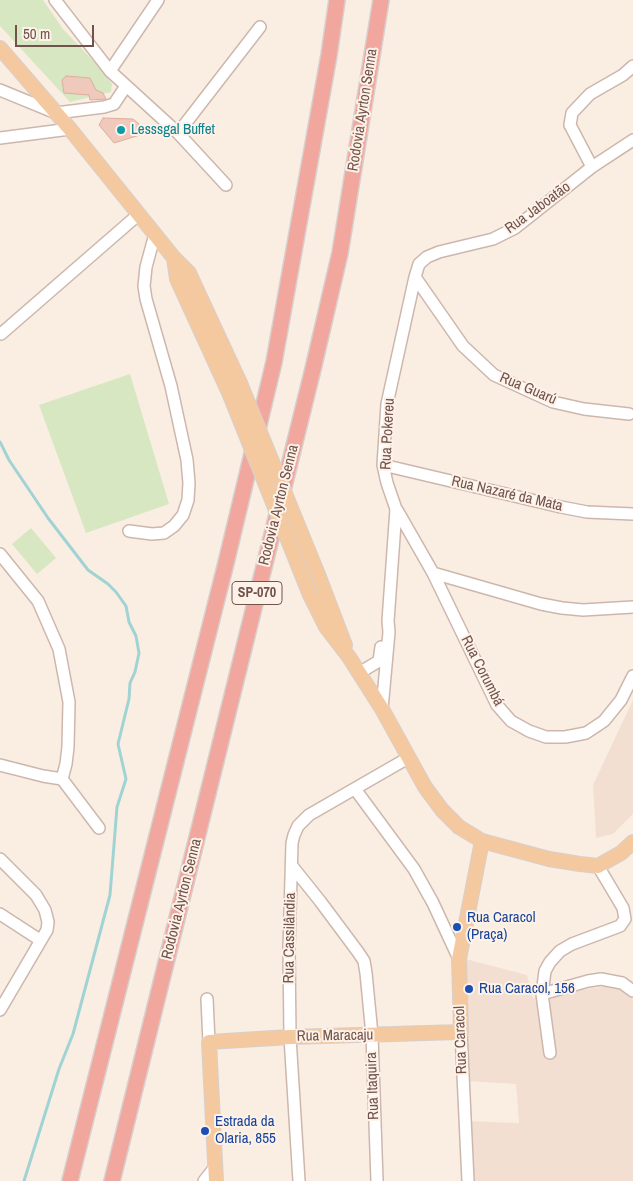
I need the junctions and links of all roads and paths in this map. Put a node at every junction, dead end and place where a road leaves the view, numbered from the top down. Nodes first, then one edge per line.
1 (55, 0) edge
2 (158, 0) edge
3 (337, 0) edge
4 (381, 0) edge
5 (260, 27) dead end
6 (0, 48) edge
7 (633, 66) edge
8 (110, 71) junction
9 (126, 86) junction
10 (0, 90) edge
11 (56, 113) junction
12 (70, 129) junction
13 (178, 133) junction
14 (0, 138) edge
15 (633, 140) edge
16 (592, 167) junction
17 (226, 185) dead end
18 (139, 214) junction
19 (155, 234) junction
20 (174, 258) junction
21 (415, 277) junction
22 (1, 334) edge
23 (629, 414) dead end
24 (383, 465) junction
25 (396, 509) junction
26 (633, 514) edge
27 (129, 531) dead end
28 (0, 554) edge
29 (433, 573) junction
30 (633, 607) edge
31 (388, 621) junction
32 (349, 657) junction
33 (359, 673) junction
34 (633, 676) edge
35 (382, 709) junction
36 (408, 758) junction
37 (0, 765) edge
38 (62, 779) junction
39 (355, 789) junction
40 (99, 828) dead end
41 (482, 841) junction
42 (633, 842) edge
43 (0, 859) edge
44 (292, 866) junction
45 (598, 866) junction
46 (0, 914) edge
47 (40, 940) junction
48 (459, 959) junction
49 (633, 991) edge
50 (542, 994) junction
51 (207, 999) dead end
52 (0, 1010) edge
53 (461, 1032) junction
54 (372, 1035) junction
55 (290, 1037) junction
56 (209, 1042) junction
57 (550, 1053) dead end
58 (215, 1167) junction
59 (70, 1181) edge
60 (112, 1181) edge
61 (204, 1181) edge
62 (216, 1181) edge
63 (299, 1181) edge
64 (377, 1181) edge
65 (468, 1181) edge

1 - 8 street
2 - 8 street
3 - 59 highway, SP-070
4 - 60 highway, Rodovia Ayrton Senna / SP-070
5 - 13 street
6 - 11 main road
7 - 16 street
8 - 9 street
9 - 11 street
9 - 13 street
10 - 11 street
11 - 12 main road
12 - 14 street
12 - 18 main road
13 - 17 street
15 - 16 street, Rua Jaboatão
16 - 21 street, Rua Jaboatão
18 - 19 main road
18 - 22 street
19 - 20 main road
19 - 27 street
20 - 32 main road, bridge
20 - 32 main road, bridge
21 - 23 street, Rua Guarú
21 - 24 street, Rua Pokereu
24 - 25 street, Rua Pokereu
24 - 26 street, Rua Nazaré da Mata
25 - 29 street, Rua Corumbá
25 - 31 street, Rua Pokereu
28 - 38 street
29 - 30 street
29 - 34 street, Rua Corumbá
31 - 33 street, Rua Pokereu
31 - 35 street, Rua Pokereu
32 - 33 main road
33 - 35 main road
35 - 36 main road
36 - 39 street, Rua Cassilândia
36 - 41 main road
37 - 38 street
38 - 40 street
39 - 44 street, Rua Cassilândia
39 - 48 street
41 - 45 main road
41 - 48 main road, Rua Caracol
42 - 45 main road
43 - 47 street
44 - 54 street, Rua Itaquira
44 - 55 street, Rua Cassilândia
45 - 50 street
46 - 47 street
47 - 52 street
48 - 53 main road, Rua Caracol
49 - 50 street
50 - 57 street
51 - 56 street
53 - 54 main road, Rua Maracaju
53 - 65 street, Rua Caracol
54 - 55 main road, Rua Maracaju
54 - 64 street, Rua Itaquira
55 - 56 main road, Rua Maracaju
55 - 63 street, Rua Cassilândia
56 - 58 main road
58 - 61 street
58 - 62 main road

